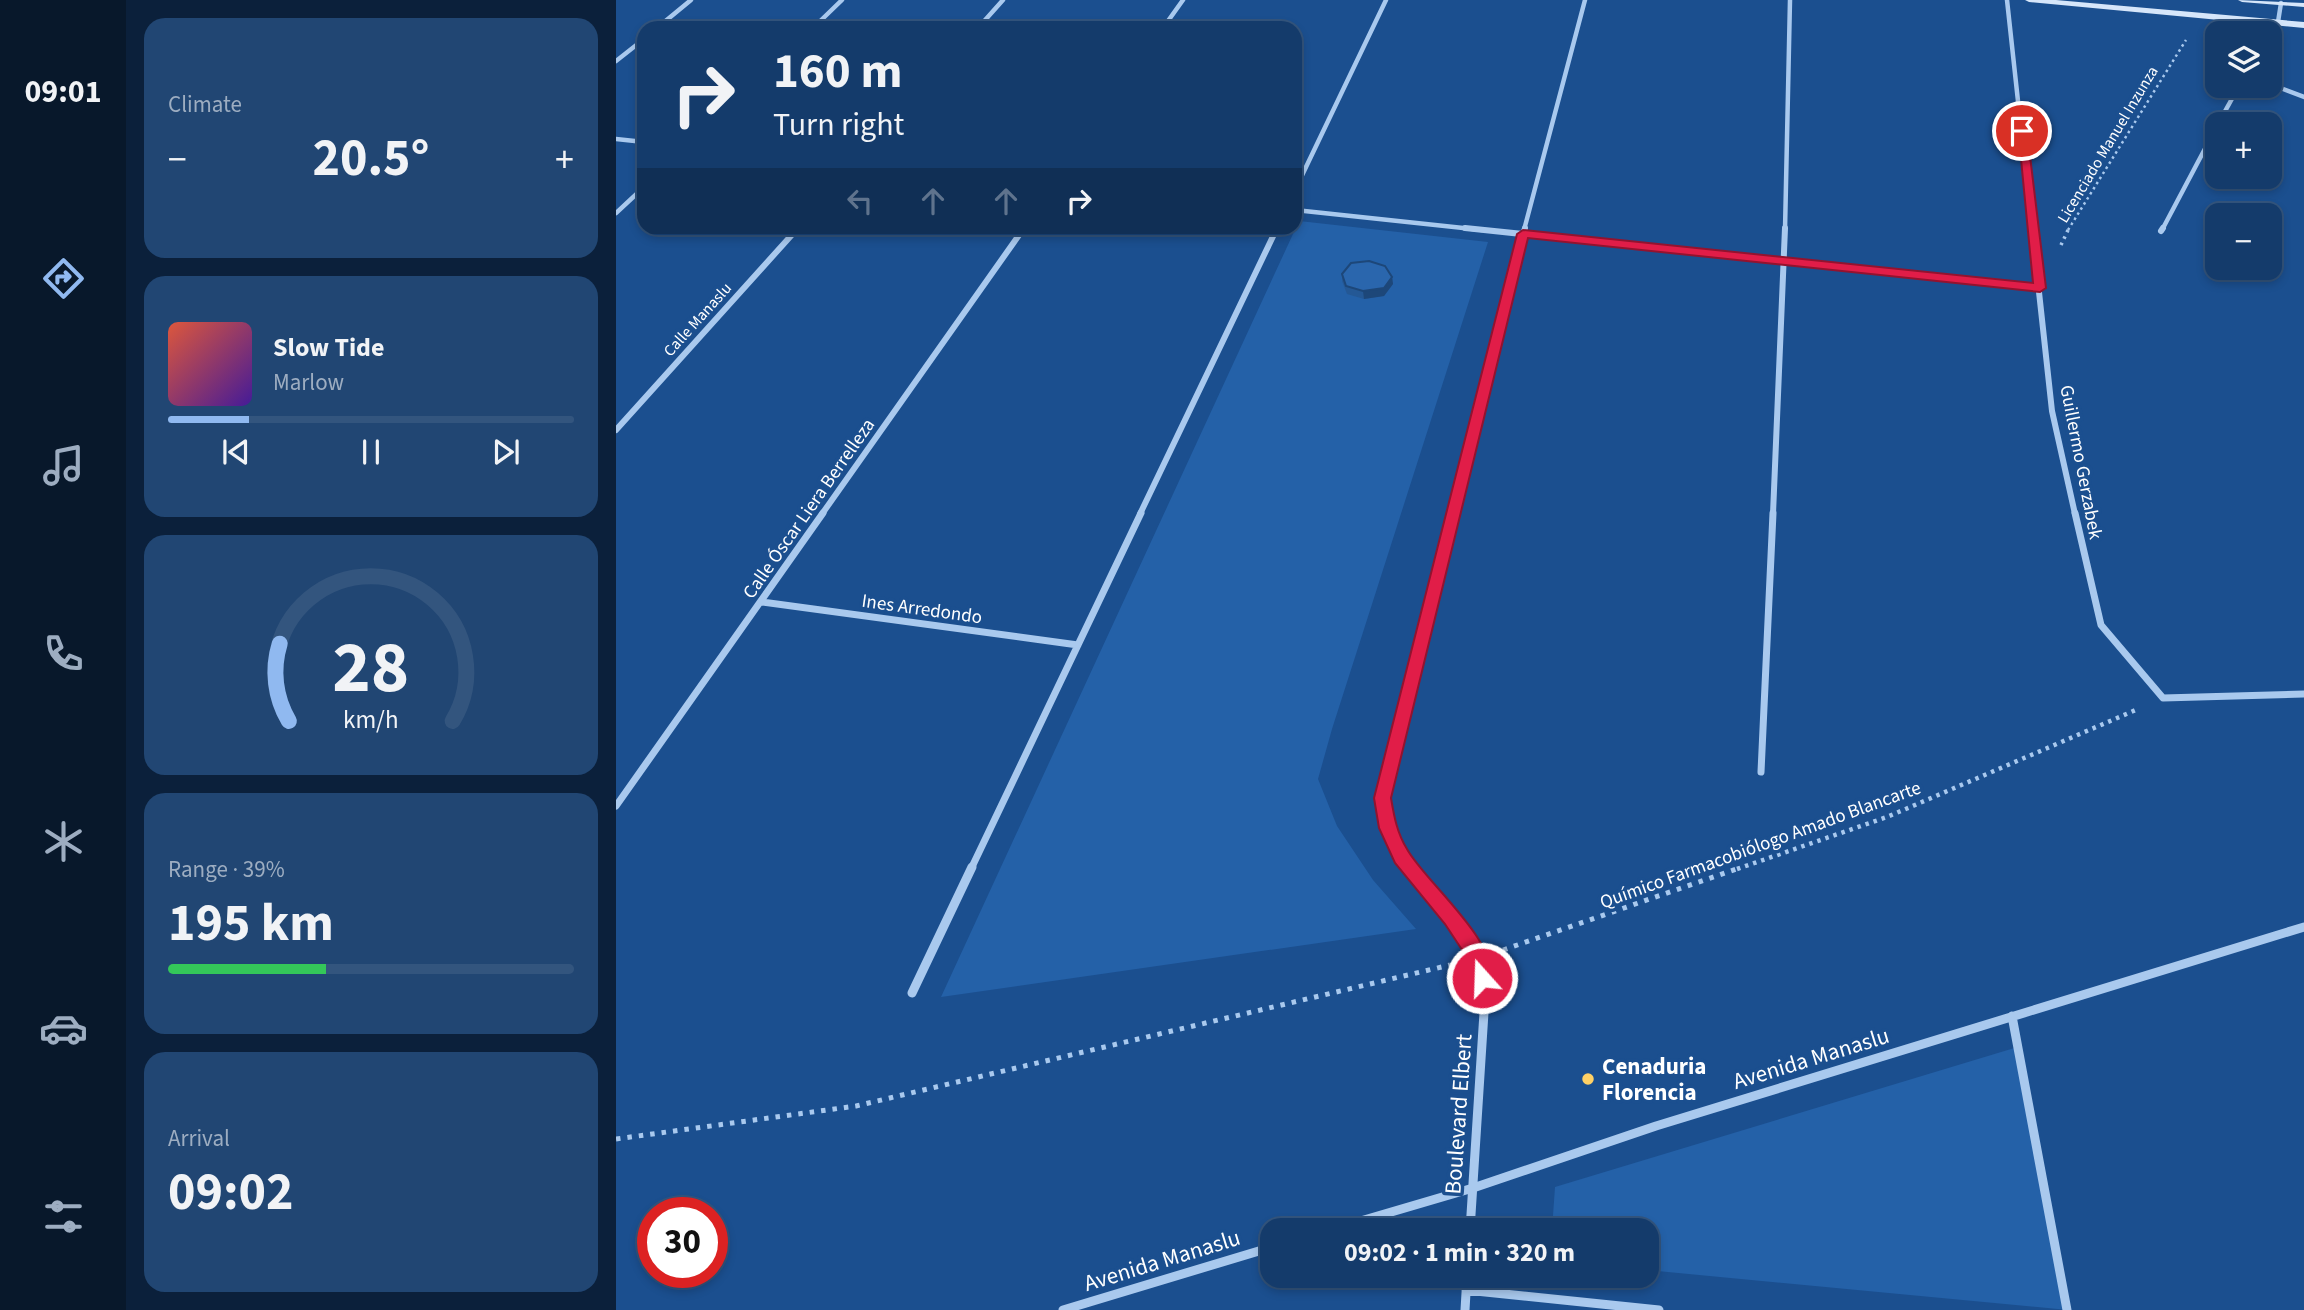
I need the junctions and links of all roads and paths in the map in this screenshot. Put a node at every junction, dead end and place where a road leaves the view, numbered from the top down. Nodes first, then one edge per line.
1 (691, 0) edge
2 (842, 0) edge
3 (1003, 0) edge
4 (1183, 0) edge
5 (1386, 0) edge
6 (1585, 0) edge
7 (1790, 0) edge
8 (2007, 0) edge
9 (2029, 0) edge
10 (2041, 0) edge
11 (2242, 0) edge
12 (2281, 3) junction
13 (2304, 5) edge
14 (2201, 15) junction
15 (666, 21) edge
16 (820, 21) edge
17 (984, 21) edge
18 (1168, 21) edge
19 (2267, 21) edge
20 (2278, 21) edge
21 (2282, 22) edge
22 (2304, 25) edge
23 (637, 44) edge
24 (616, 61) edge
25 (2282, 89) edge
26 (2304, 97) edge
27 (616, 139) edge
28 (637, 141) edge
29 (2205, 149) edge
30 (1302, 175) edge
31 (637, 194) edge
32 (1302, 211) edge
33 (616, 213) edge
34 (2161, 231) dead end
35 (1523, 234) junction
36 (793, 235) edge
37 (1019, 235) edge
38 (1274, 235) edge
39 (1784, 261) junction
40 (2040, 288) junction
41 (616, 430) edge
42 (762, 602) junction
43 (1078, 645) junction
44 (2304, 694) edge
45 (2163, 698) junction
46 (1761, 772) dead end
47 (616, 806) edge
48 (2304, 927) edge
49 (1479, 958) junction
50 (912, 993) dead end
51 (2012, 1016) junction
52 (616, 1139) edge
53 (1473, 1188) junction
54 (1371, 1218) edge
55 (1471, 1218) edge
56 (1260, 1251) edge
57 (1466, 1290) joint
58 (1063, 1310) edge
59 (1465, 1310) edge
60 (1659, 1310) edge
61 (2067, 1310) edge

1 - 15 street
2 - 16 street
3 - 17 street
4 - 18 street
5 - 30 street
6 - 35 street
7 - 39 street
8 - 40 street, Guillermo Gerzabek
9 - 10 street
10 - 14 street
11 - 12 street
12 - 13 street
12 - 20 street
14 - 19 street
14 - 40 path, Licenciado Manuel Inzunza
21 - 22 street
23 - 24 street
25 - 26 street
27 - 28 street
29 - 34 street
31 - 33 street
32 - 35 street
35 - 39 street
35 - 49 street
36 - 41 street, Calle Manaslu
37 - 42 street, Calle Óscar Liera Berrelleza
38 - 43 street
39 - 40 street
39 - 46 street
40 - 45 street, Guillermo Gerzabek
42 - 43 street, Ines Arredondo
42 - 47 street, Calle Óscar Liera Berrelleza
43 - 50 street
44 - 45 street
45 - 49 path, Químico Farmacobiólogo Amado Blancarte
48 - 51 street, Avenida Manaslu
49 - 52 path, Químico Farmacobiólogo Amado Blancarte
49 - 53 street, Boulevard Elbert
51 - 53 street, Avenida Manaslu
51 - 61 street
53 - 54 street, Avenida Manaslu
53 - 55 street, Boulevard Elbert
56 - 58 street, Avenida Manaslu
57 - 59 street
57 - 60 street

